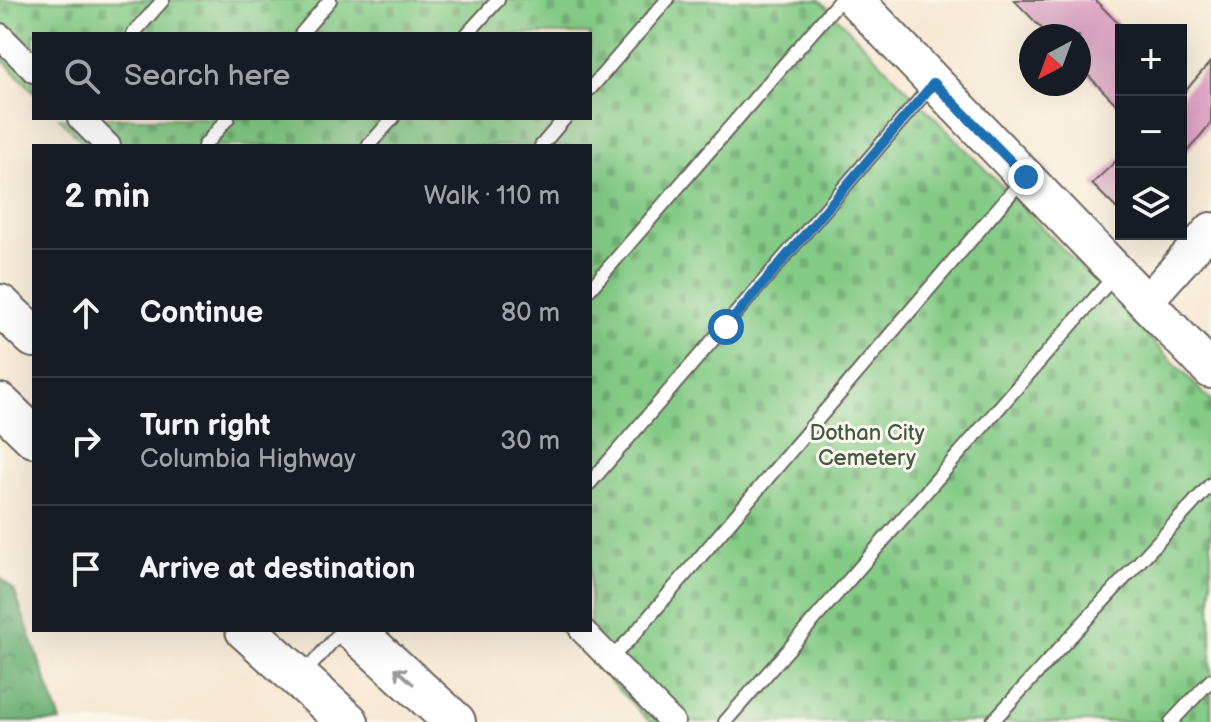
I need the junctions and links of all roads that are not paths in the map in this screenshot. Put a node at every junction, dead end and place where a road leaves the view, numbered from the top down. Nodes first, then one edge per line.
1 (163, 0) edge
2 (330, 0) edge
3 (498, 0) edge
4 (667, 0) edge
5 (840, 0) edge
6 (855, 0) edge
7 (135, 32) edge
8 (303, 32) edge
9 (469, 32) edge
10 (0, 36) edge
11 (32, 68) edge
12 (934, 83) junction
13 (592, 87) edge
14 (82, 120) edge
15 (226, 120) edge
16 (391, 120) edge
17 (563, 120) edge
18 (106, 144) edge
19 (206, 144) edge
20 (370, 144) edge
21 (543, 144) edge
22 (1026, 177) junction
23 (1211, 229) edge
24 (1117, 272) junction
25 (592, 287) edge
26 (1146, 302) junction
27 (0, 305) edge
28 (32, 335) edge
29 (1211, 370) edge
30 (0, 404) edge
31 (32, 435) edge
32 (592, 481) edge
33 (1211, 484) edge
34 (248, 632) edge
35 (340, 632) edge
36 (355, 632) edge
37 (584, 632) edge
38 (610, 659) junction
39 (300, 679) junction
40 (1211, 680) edge
41 (348, 722) edge
42 (455, 722) edge
43 (672, 722) edge
44 (725, 722) edge
45 (992, 722) edge
46 (1171, 722) edge

1 - 7 lane
2 - 8 lane
3 - 9 lane
4 - 13 lane
5 - 25 lane
6 - 12 main road
10 - 11 street
12 - 22 main road
12 - 32 lane
14 - 18 street
15 - 19 lane
16 - 20 lane
17 - 21 lane
22 - 24 main road
22 - 38 lane
23 - 26 street
24 - 26 main road
24 - 44 lane
26 - 29 main road
27 - 28 main road
30 - 31 main road
33 - 45 lane
34 - 39 main road
35 - 39 lane
42 -> 36 main road
37 - 38 street
38 - 43 street
39 - 41 main road
40 - 46 lane

